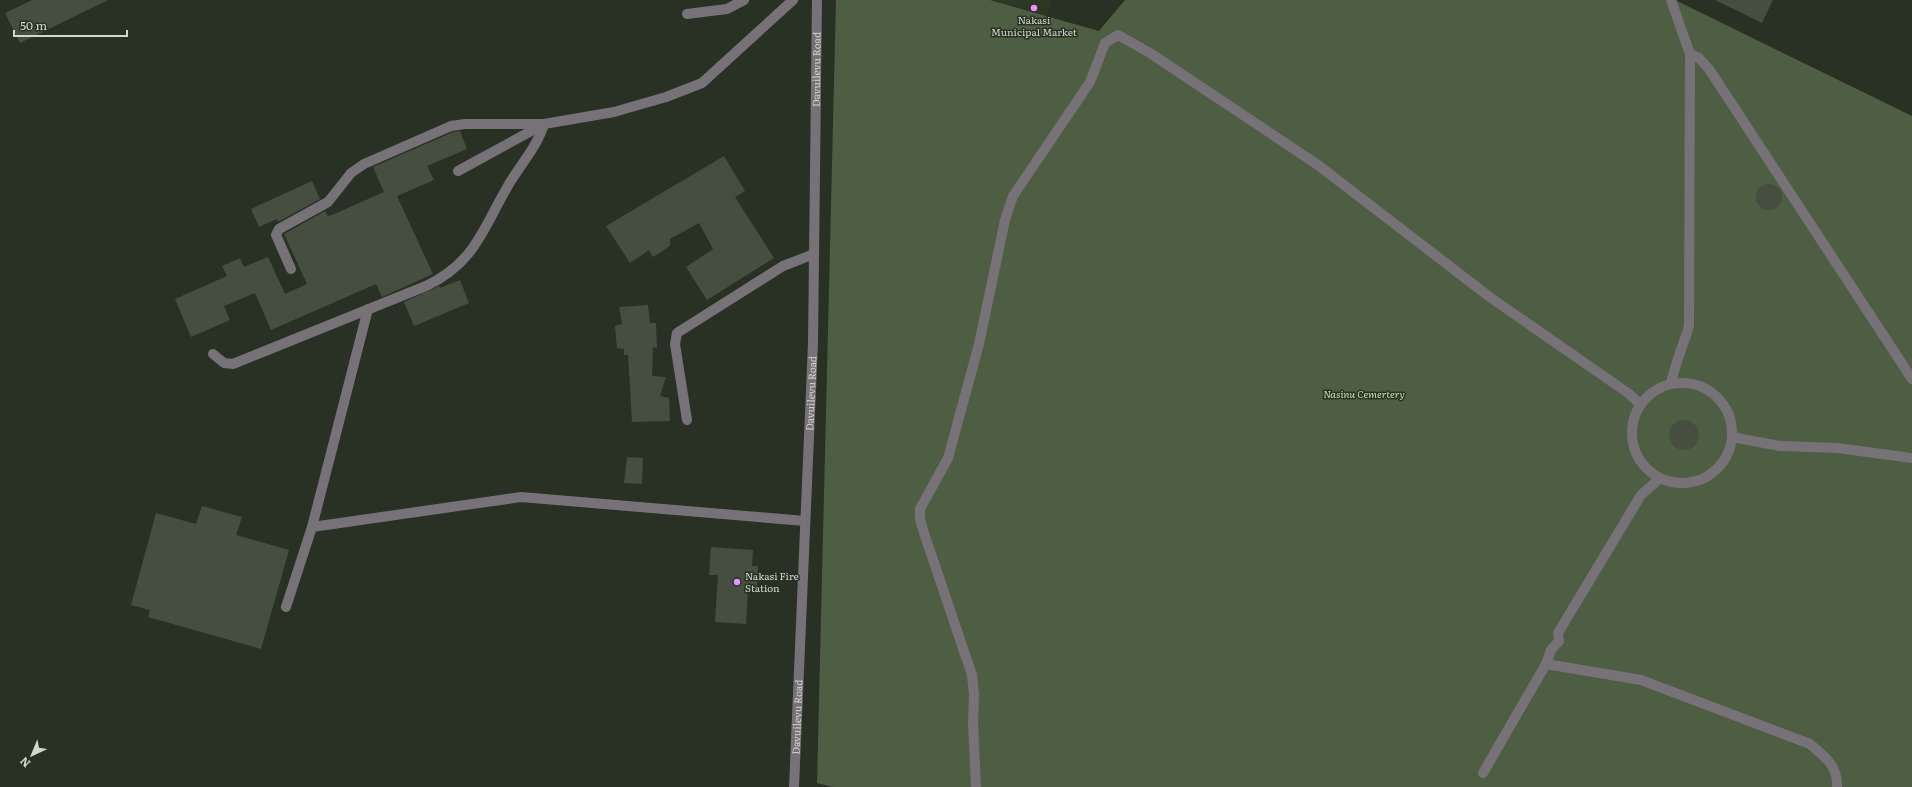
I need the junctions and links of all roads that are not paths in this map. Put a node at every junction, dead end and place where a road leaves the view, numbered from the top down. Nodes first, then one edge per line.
1 (744, 0) edge
2 (793, 0) edge
3 (816, 0) edge
4 (1671, 0) edge
5 (687, 14) dead end
6 (1690, 54) junction
7 (544, 124) junction
8 (458, 171) dead end
9 (814, 254) junction
10 (291, 269) dead end
11 (368, 309) junction
12 (213, 354) dead end
13 (1912, 379) edge
14 (1671, 384) junction
15 (1640, 404) junction
16 (687, 420) dead end
17 (1732, 437) junction
18 (1912, 458) edge
19 (1660, 478) junction
20 (806, 521) junction
21 (312, 527) junction
22 (286, 607) dead end
23 (1546, 664) junction
24 (1483, 773) dead end
25 (794, 787) edge
26 (976, 787) edge
27 (1837, 787) edge

1 - 5 street
2 - 7 street
3 - 9 street, Davuilevu Road
4 - 6 street
6 - 13 street
6 - 14 street
7 - 8 street
7 - 10 street
7 - 11 street
9 - 16 street
9 - 20 street, Davuilevu Road
11 - 12 street
11 - 21 street
14 - 15 street
14 - 17 street
15 - 19 street
15 - 26 street
17 - 18 street
17 - 19 street
19 - 23 street
20 - 21 street
20 - 25 street, Davuilevu Road
21 - 22 street
23 - 24 street
23 - 27 street

